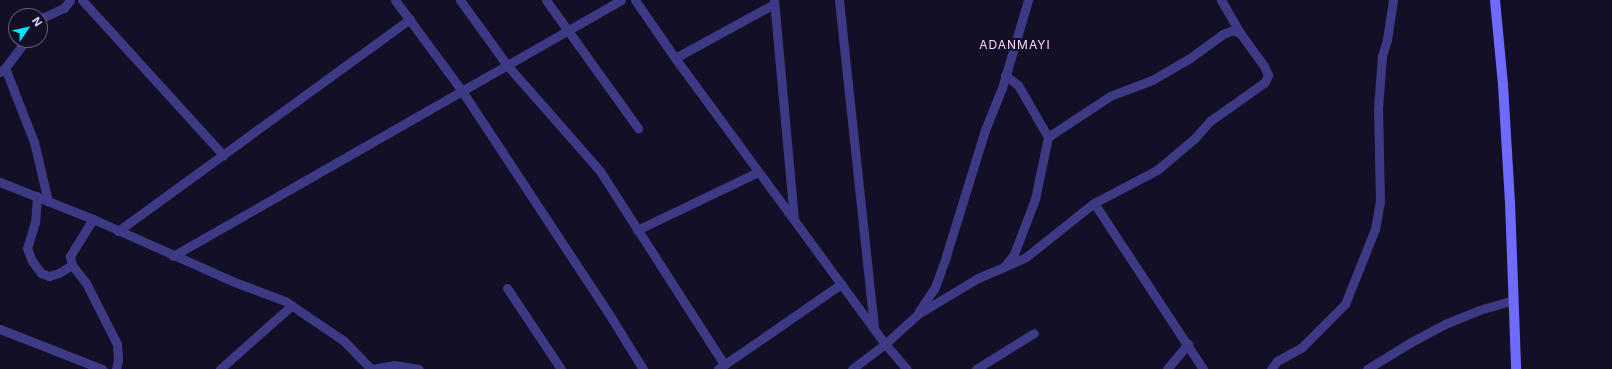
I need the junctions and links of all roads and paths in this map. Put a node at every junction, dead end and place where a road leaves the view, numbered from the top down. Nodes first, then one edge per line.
1 (70, 0) edge
2 (82, 0) edge
3 (395, 0) edge
4 (460, 0) edge
5 (546, 0) edge
6 (621, 0) edge
7 (635, 0) edge
8 (839, 0) edge
9 (1028, 0) edge
10 (1222, 0) edge
11 (1393, 0) edge
12 (1495, 0) edge
13 (774, 2) edge
14 (48, 15) edge
15 (410, 19) junction
16 (568, 30) junction
17 (1241, 34) junction
18 (20, 48) edge
19 (675, 58) junction
20 (507, 65) junction
21 (3, 70) edge
22 (1006, 75) junction
23 (462, 91) junction
24 (638, 128) dead end
25 (1048, 137) junction
26 (223, 155) junction
27 (758, 172) junction
28 (0, 182) edge
29 (37, 196) junction
30 (48, 201) junction
31 (1094, 203) junction
32 (794, 218) junction
33 (93, 219) junction
34 (637, 230) junction
35 (118, 231) junction
36 (173, 256) junction
37 (72, 265) junction
38 (1004, 267) junction
39 (841, 284) junction
40 (507, 288) dead end
41 (1513, 300) junction
42 (292, 305) junction
43 (918, 314) junction
44 (0, 329) edge
45 (874, 329) junction
46 (1034, 333) dead end
47 (885, 344) junction
48 (1188, 344) junction
49 (721, 366) edge
50 (102, 369) edge
51 (116, 369) edge
52 (220, 369) edge
53 (372, 369) edge
54 (419, 369) edge
55 (561, 369) edge
56 (643, 369) edge
57 (852, 369) edge
58 (907, 369) edge
59 (976, 369) edge
60 (1167, 369) edge
61 (1203, 369) edge
62 (1272, 369) edge
63 (1367, 369) edge
64 (1516, 369) edge

1 - 14 street
2 - 26 street
3 - 15 street
4 - 20 street
5 - 16 street
6 - 16 street
7 - 19 street
8 - 45 street
9 - 22 street
10 - 17 street
11 - 62 street
12 - 41 main road
13 - 19 street
13 - 32 street
15 - 23 street
15 - 26 street
16 - 20 street
16 - 24 street
17 - 25 street
17 - 31 street
18 - 21 street
19 - 27 street
20 - 23 street
20 - 34 street
21 - 30 street
22 - 25 street
22 - 43 street
23 - 36 street
23 - 56 street
25 - 38 street
26 - 35 street
27 - 32 street
27 - 34 street
28 - 29 street
29 - 30 street
29 - 37 street
30 - 33 street
31 - 38 street
31 - 48 street
32 - 39 street
33 - 35 street
33 - 37 street
34 - 49 street
35 - 36 street
36 - 42 street
37 - 51 street
38 - 43 street
39 - 45 street
39 - 49 street
40 - 55 street
41 - 63 street
41 - 64 main road
42 - 52 street
42 - 53 street
43 - 47 street
44 - 50 street
45 - 47 street
46 - 59 street
47 - 57 street
47 - 58 street
48 - 60 street
48 - 61 street
53 - 54 street

